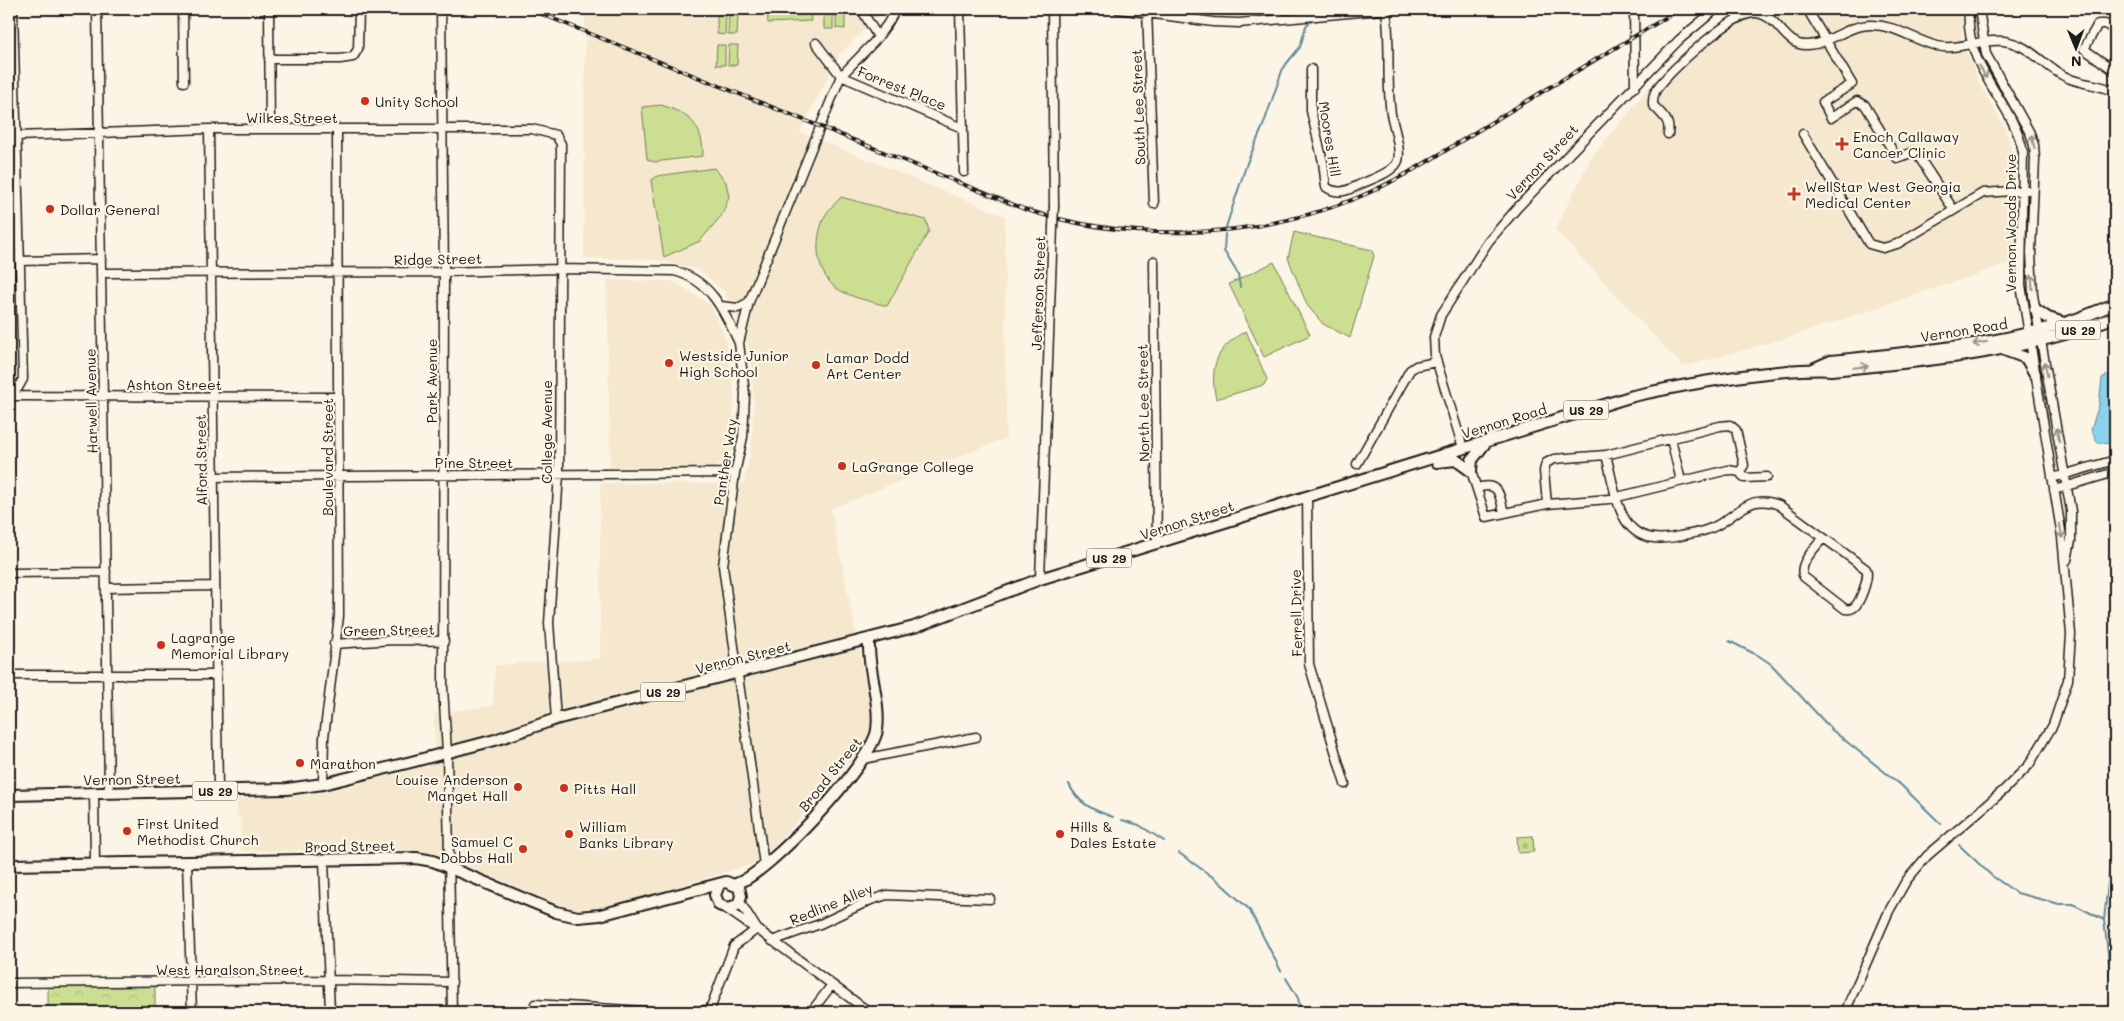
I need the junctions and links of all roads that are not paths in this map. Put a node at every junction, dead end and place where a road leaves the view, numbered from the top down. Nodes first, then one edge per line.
1 (13, 9) edge
2 (97, 9) edge
3 (183, 9) edge
4 (269, 9) edge
5 (358, 9) edge
6 (442, 9) edge
7 (861, 9) edge
8 (896, 9) edge
9 (960, 9) edge
10 (1052, 9) edge
11 (1118, 9) edge
12 (1279, 9) edge
13 (1390, 9) edge
14 (1634, 9) edge
15 (1716, 9) edge
16 (1807, 9) edge
17 (1969, 9) edge
18 (1980, 9) edge
19 (1760, 11) edge
20 (1147, 12) edge
21 (1279, 19) junction
22 (2115, 30) edge
23 (878, 37) junction
24 (1826, 40) junction
25 (1984, 41) junction
26 (1972, 43) junction
27 (816, 44) dead end
28 (269, 59) junction
29 (1311, 69) dead end
30 (2115, 71) edge
31 (841, 76) junction
32 (184, 82) dead end
33 (2115, 82) edge
34 (1635, 87) junction
35 (2114, 91) edge
36 (12, 108) edge
37 (962, 128) junction
38 (209, 129) junction
39 (270, 129) junction
40 (441, 129) junction
41 (337, 130) junction
42 (99, 133) junction
43 (1668, 134) dead end
44 (1803, 134) dead end
45 (17, 136) junction
46 (561, 144) joint
47 (964, 172) dead end
48 (9, 190) edge
49 (18, 190) junction
50 (2023, 190) junction
51 (2034, 191) junction
52 (1154, 204) dead end
53 (1953, 209) junction
54 (101, 259) junction
55 (20, 261) junction
56 (1154, 261) dead end
57 (559, 269) junction
58 (212, 272) junction
59 (338, 272) junction
60 (444, 272) junction
61 (102, 273) junction
62 (749, 302) junction
63 (2115, 304) edge
64 (721, 306) junction
65 (2035, 309) junction
66 (2115, 317) edge
67 (2065, 323) junction
68 (2039, 330) junction
69 (2028, 333) junction
70 (739, 343) junction
71 (2036, 343) junction
72 (2004, 350) junction
73 (1436, 362) junction
74 (1814, 368) junction
75 (2035, 374) junction
76 (9, 395) edge
77 (103, 397) junction
78 (212, 397) junction
79 (339, 397) junction
80 (1671, 439) junction
81 (1487, 440) junction
82 (1463, 448) junction
83 (1606, 455) junction
84 (2115, 460) edge
85 (1357, 464) dead end
86 (1409, 465) junction
87 (1471, 471) junction
88 (1740, 472) junction
89 (2115, 472) edge
90 (735, 473) junction
91 (559, 474) junction
92 (2065, 474) junction
93 (340, 475) junction
94 (444, 475) junction
95 (213, 477) junction
96 (1767, 477) dead end
97 (2052, 478) junction
98 (1681, 481) junction
99 (1352, 482) joint
100 (2067, 487) junction
101 (1477, 488) junction
102 (2054, 490) junction
103 (1307, 496) junction
104 (1617, 497) junction
105 (1547, 504) junction
106 (1504, 513) junction
107 (1823, 538) junction
108 (1157, 544) junction
109 (2065, 571) junction
110 (106, 572) junction
111 (9, 573) edge
112 (1040, 579) junction
113 (214, 586) junction
114 (106, 588) junction
115 (869, 639) junction
116 (444, 641) junction
117 (334, 644) junction
118 (738, 672) junction
119 (9, 674) edge
120 (107, 674) junction
121 (215, 676) junction
122 (556, 719) junction
123 (976, 737) dead end
124 (448, 752) junction
125 (863, 759) junction
126 (323, 784) junction
127 (1345, 784) dead end
128 (218, 791) junction
129 (94, 793) junction
130 (109, 793) junction
131 (9, 795) edge
132 (324, 860) junction
133 (187, 862) junction
134 (95, 863) junction
135 (9, 866) edge
136 (764, 866) junction
137 (450, 869) junction
138 (754, 874) junction
139 (736, 884) junction
140 (719, 885) junction
141 (679, 896) junction
142 (715, 898) junction
143 (741, 899) junction
144 (990, 899) dead end
145 (725, 908) junction
146 (755, 928) junction
147 (772, 941) junction
148 (328, 980) junction
149 (191, 981) junction
150 (452, 982) junction
151 (9, 983) edge
152 (832, 986) junction
153 (535, 1004) dead end
154 (709, 1011) edge
155 (192, 1012) edge
156 (330, 1012) edge
157 (452, 1012) edge
158 (660, 1012) edge
159 (682, 1012) edge
160 (811, 1012) edge
161 (869, 1012) edge
162 (1845, 1012) edge

1 - 36 street
2 - 42 street, Harwell Avenue
3 - 32 street
4 - 28 street
5 - 28 street
6 - 40 street, Park Avenue
7 - 23 street
8 - 23 street, Panther Way
9 - 37 street
10 - 112 street, Jefferson Street, bridge
11 - 20 street
12 - 21 street
13 - 21 street
13 - 29 street, Moores Hill
14 - 34 street
15 - 34 street, Vernon Street
16 - 24 street
17 - 26 street, Vernon Woods Drive
18 - 25 street, Vernon Woods Drive
19 - 24 street
19 - 43 street
20 - 21 street
20 - 52 street, South Lee Street
22 - 30 street
23 - 31 street, Panther Way
24 - 26 street
24 - 53 street
25 - 26 street
25 - 35 street
51 -> 25 street, Vernon Woods Drive
26 -> 50 street, Vernon Woods Drive
27 - 31 street, Forrest Place
28 - 39 street
31 - 37 street, Forrest Place
31 - 62 street, Panther Way
33 - 35 street
34 - 73 street, Vernon Street
36 - 45 street
37 - 47 street
38 - 39 street, Wilkes Street
38 - 42 street, Wilkes Street
38 - 58 street, Alford Street
39 - 41 street, Wilkes Street
40 - 41 street, Wilkes Street
40 - 46 street, Wilkes Street
40 - 60 street, Park Avenue
41 - 59 street, Boulevard Street
42 - 45 street, Wilkes Street
42 - 54 street, Harwell Avenue
44 - 53 street
45 - 49 street
46 - 57 street, College Avenue
48 - 49 street
49 - 55 street
50 - 51 street
50 - 53 street
50 - 69 street, Vernon Woods Drive
65 -> 51 street, Vernon Woods Drive
54 - 55 street
54 - 61 street, Harwell Avenue
55 - 76 street
56 - 108 street, North Lee Street
57 - 60 street, Ridge Street
57 - 64 street, Ridge Street
57 - 91 street, College Avenue
58 - 59 street, Ridge Street
58 - 61 street, Ridge Street
58 - 78 street, Alford Street
59 - 60 street, Ridge Street
59 - 79 street, Boulevard Street
60 - 94 street, Park Avenue
61 - 77 street, Harwell Avenue
62 - 64 street
62 - 70 street, Panther Way
63 - 67 main road, Vernon Road / US 29
64 - 70 street, Ridge Street
65 - 67 main road
65 - 68 street, Vernon Woods Drive
66 - 71 main road, Vernon Road / US 29
67 - 68 main road, Vernon Road / US 29
68 - 69 main road, Vernon Road / US 29
68 - 71 street, Vernon Woods Drive
69 - 71 street, Vernon Woods Drive
69 -> 74 main road, Vernon Road / US 29
70 - 90 street, Panther Way
71 - 72 main road, Vernon Road / US 29
71 - 75 street, Vernon Woods Drive
92 -> 71 street, Vernon Woods Drive
74 -> 72 main road, Vernon Road / US 29
72 - 75 main road
73 - 82 street, Vernon Street
73 - 85 street
74 - 81 main road, Vernon Road / US 29
75 - 97 street, Vernon Woods Drive
76 - 77 street, Ashton Street
77 - 78 street, Ashton Street
77 - 110 street, Harwell Avenue
78 - 79 street, Ashton Street
78 - 95 street, Alford Street
79 - 93 street, Boulevard Street
80 - 83 street
80 - 88 street
80 - 98 street
81 - 82 main road, Vernon Road / US 29
81 - 87 main road
82 - 86 main road, Vernon Road / US 29
83 - 104 street
83 - 105 street
84 - 92 street
86 - 87 main road
86 - 99 main road, Vernon Road / US 29
87 - 101 street
88 - 96 street
88 - 98 street
89 - 100 street
90 - 91 street, Pine Street
90 - 118 street, Panther Way
91 - 94 street, Pine Street
91 - 122 street, College Avenue
92 - 97 street
92 - 100 street, Vernon Woods Drive
93 - 94 street, Pine Street
93 - 95 street, Pine Street
93 - 117 street, Boulevard Street
94 - 116 street, Park Avenue
95 - 113 street, Alford Street
97 - 102 street, Vernon Woods Drive
98 - 104 street
99 - 103 main road, Vernon Street / US 29
100 - 102 street
100 - 109 street, Vernon Woods Drive
101 - 106 street
101 - 106 street
102 -> 109 street, Vernon Woods Drive
103 - 108 main road, Vernon Street / US 29
103 - 127 street, Ferrell Drive
104 - 105 street
104 - 107 street
105 - 106 street
107 - 107 street
108 - 112 main road, Vernon Street / US 29
109 - 162 street
110 - 111 street
110 - 114 street, Harwell Avenue
112 - 115 main road, Vernon Street / US 29
113 - 114 street
113 - 121 street, Alford Street
114 - 120 street, Harwell Avenue
115 - 118 main road, Vernon Street / US 29
115 - 125 main road, Broad Street
116 - 117 street, Green Street
116 - 124 street, Park Avenue
117 - 126 street, Boulevard Street
118 - 122 main road, Vernon Street / US 29
118 - 136 street, Panther Way
119 - 120 street
120 - 121 street
120 - 130 street, Harwell Avenue
121 - 128 street, Alford Street
122 - 124 main road, Vernon Street / US 29
123 - 125 street
124 - 126 main road, Vernon Street / US 29
124 - 137 street, Park Avenue
125 - 136 main road, Broad Street
126 - 128 main road, Vernon Street / US 29
128 - 130 main road, Vernon Street / US 29
129 - 130 main road, Vernon Street / US 29
129 - 131 main road, Vernon Street / US 29
129 - 134 street
132 - 133 main road, Broad Street
132 - 137 main road, Broad Street
132 - 148 street
133 - 134 main road, Broad Street
133 - 149 street
134 - 135 main road, Broad Street
136 - 138 main road, Broad Street
137 - 141 main road, Broad Street
137 - 150 street, Park Avenue
138 - 139 main road, Broad Street
138 - 143 main road, Broad Street
139 - 140 main road
139 - 143 main road
140 - 141 main road, Broad Street
140 - 142 main road
141 - 142 main road, Broad Street
142 - 145 main road
143 - 145 main road
143 - 146 street
144 - 147 street, Redline Alley
145 - 146 street
146 - 147 street
146 - 154 street
147 - 152 street
148 - 149 street, West Haralson Street
148 - 150 street, West Haralson Street
148 - 156 street
149 - 151 street, West Haralson Street
149 - 155 street
150 - 157 street, Park Avenue
152 - 160 street
152 - 161 street
153 - 158 street
154 - 159 street

